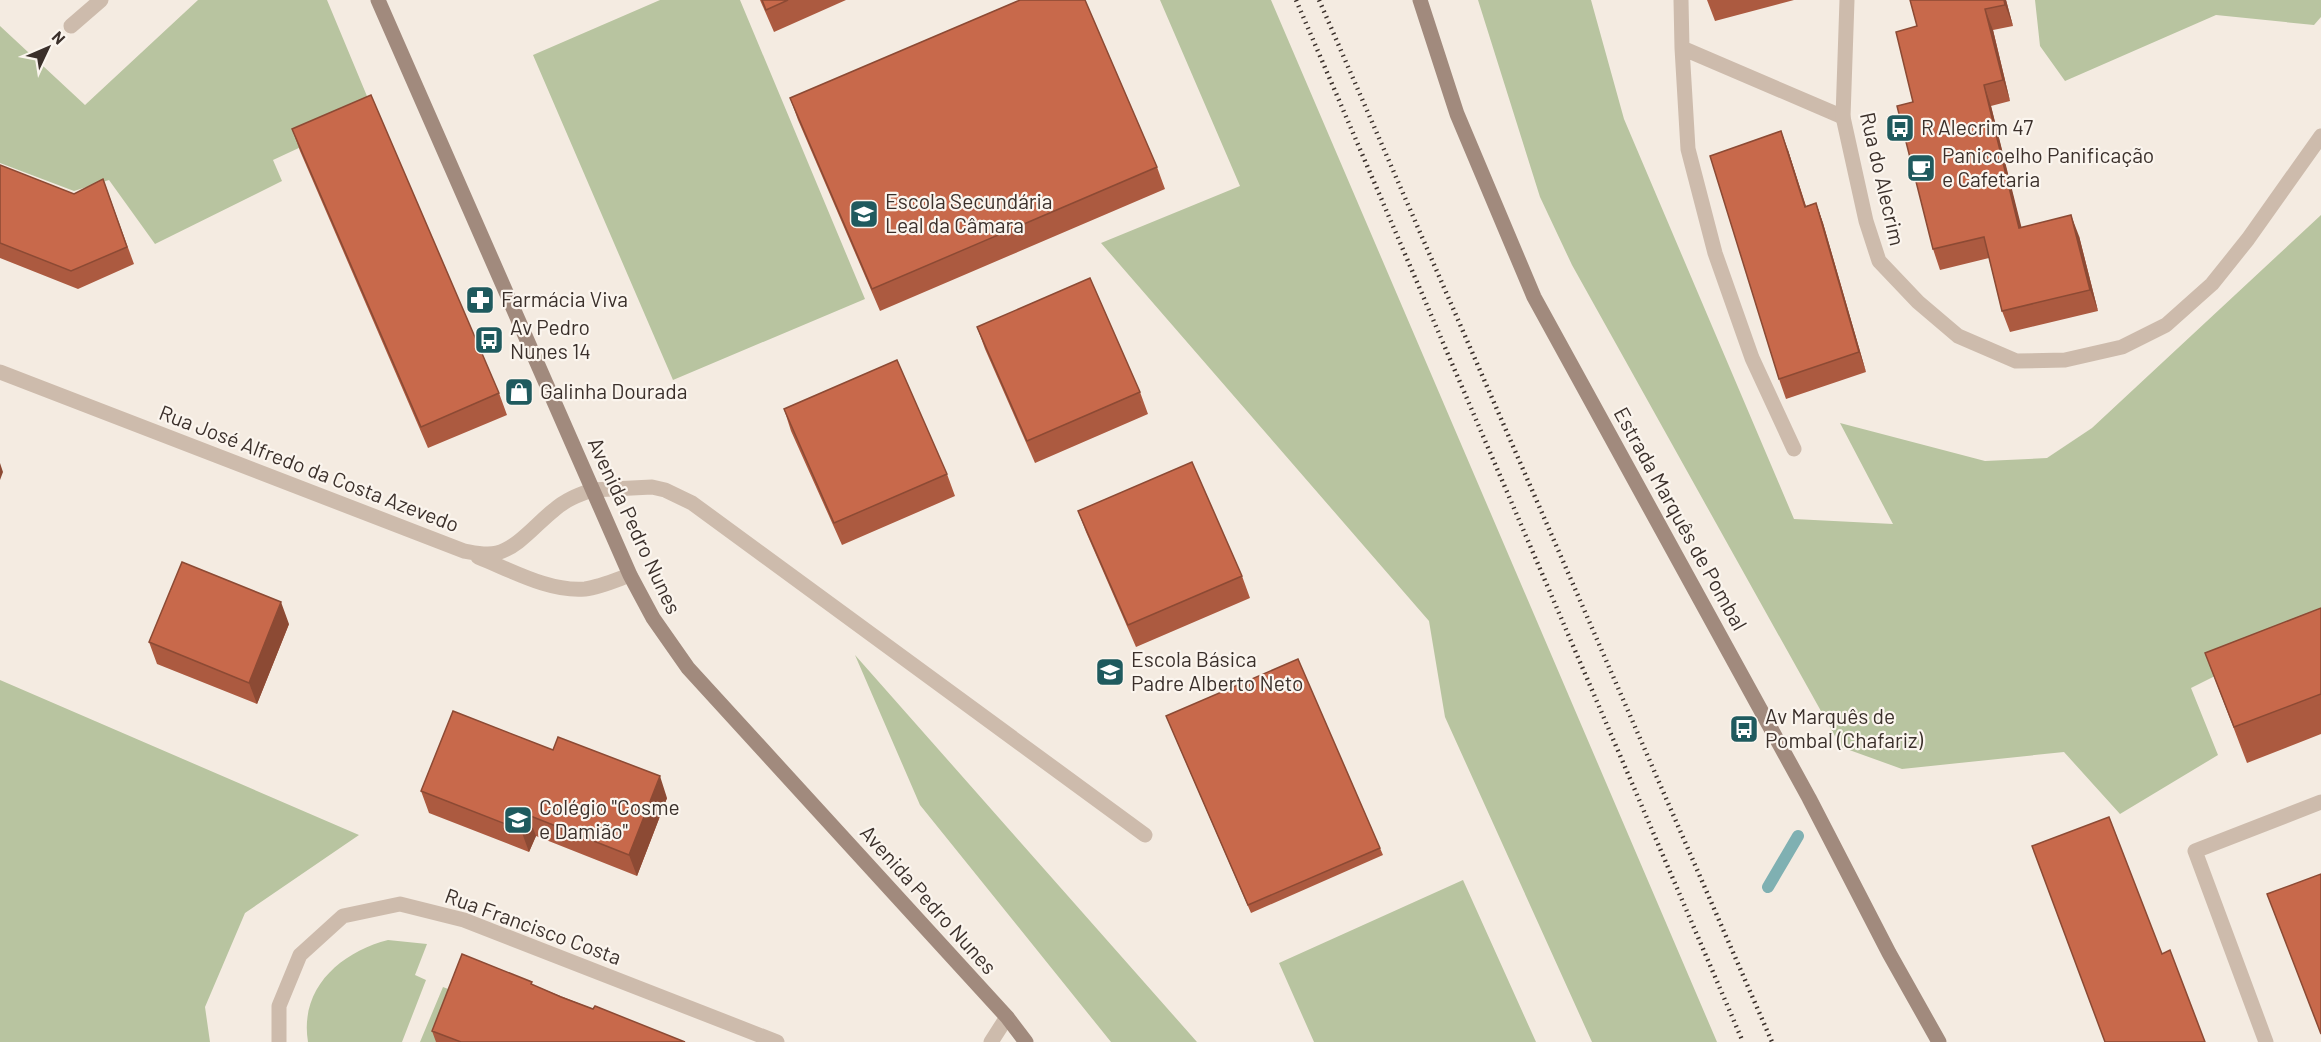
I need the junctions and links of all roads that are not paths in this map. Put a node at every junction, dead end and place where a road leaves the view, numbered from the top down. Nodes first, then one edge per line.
1 (100, 0) edge
2 (378, 0) edge
3 (1420, 0) edge
4 (1681, 0) edge
5 (1847, 0) edge
6 (71, 26) dead end
7 (1683, 48) junction
8 (1843, 117) junction
9 (2321, 136) edge
10 (0, 372) edge
11 (1794, 449) dead end
12 (592, 490) junction
13 (464, 551) junction
14 (630, 574) junction
15 (2321, 802) edge
16 (1145, 835) dead end
17 (1007, 1017) junction
18 (279, 1042) edge
19 (777, 1042) edge
20 (991, 1042) edge
21 (1026, 1042) edge
22 (1939, 1042) edge
23 (2266, 1042) edge

1 - 6 street
2 - 12 street, Avenida Pedro Nunes
3 - 22 street, Estrada Marquês de Pombal
4 - 7 street
5 - 8 street, Rua do Alecrim
7 - 8 street
7 - 11 street
8 - 9 street, Rua do Alecrim
10 - 13 street, Rua José Alfredo da Costa Azevedo
12 - 13 street, Rua José Alfredo da Costa Azevedo
12 - 14 street, Avenida Pedro Nunes
12 - 16 street
13 - 14 street
14 - 17 street, Avenida Pedro Nunes
15 - 23 street
17 - 20 street
17 - 21 street, Avenida Pedro Nunes
18 - 19 street, Rua Francisco Costa

